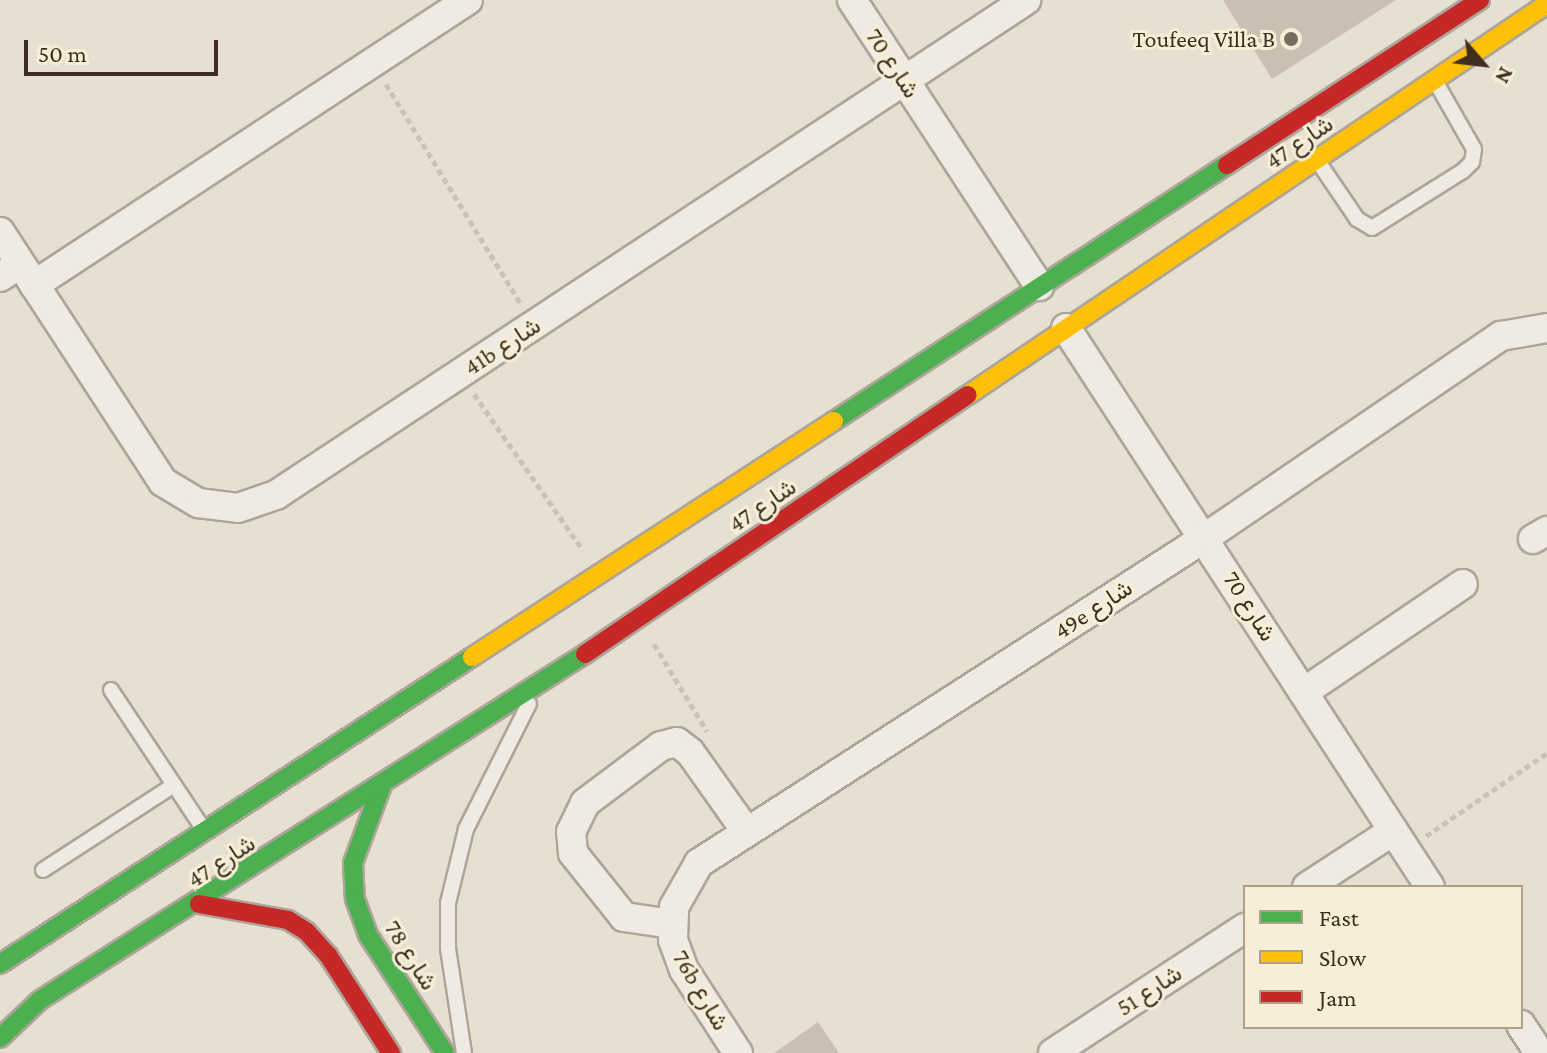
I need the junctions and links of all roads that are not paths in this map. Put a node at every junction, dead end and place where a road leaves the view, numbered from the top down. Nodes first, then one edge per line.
1 (468, 0) edge
2 (852, 0) edge
3 (1026, 0) edge
4 (1480, 0) edge
5 (1547, 4) edge
6 (904, 80) junction
7 (1434, 80) junction
8 (1316, 159) junction
9 (0, 232) edge
10 (18, 275) edge
11 (1039, 286) junction
12 (1066, 328) junction
13 (1547, 328) edge
14 (1206, 537) junction
15 (1463, 584) dead end
16 (543, 682) junction
17 (111, 690) dead end
18 (1304, 692) junction
19 (174, 785) junction
20 (382, 785) junction
21 (205, 831) junction
22 (746, 831) junction
23 (1399, 840) junction
24 (43, 870) dead end
25 (1311, 885) edge
26 (1429, 885) edge
27 (199, 904) junction
28 (672, 924) junction
29 (1243, 929) edge
30 (0, 964) edge
31 (1523, 1028) edge
32 (0, 1038) edge
33 (391, 1053) edge
34 (445, 1053) edge
35 (464, 1053) edge
36 (738, 1053) edge
37 (1053, 1053) edge
38 (1539, 1053) edge

1 - 10 street
2 - 6 street, شارع 70
3 - 6 street, 41b شارع
4 - 11 street, شارع 47
5 - 7 street, شارع 47
6 - 10 street, 41b شارع
6 - 11 street, شارع 70
7 - 8 street, شارع 47
7 - 8 lane
8 - 12 street, شارع 47
9 - 10 street, 41b شارع
11 - 21 street, شارع 47
12 - 14 street, شارع 70
12 - 16 street, شارع 47
13 - 14 street, 49e شارع
14 - 18 street, شارع 70
14 - 22 street, 49e شارع
15 - 18 street
16 - 20 street, شارع 47
16 - 35 lane
17 - 19 lane
18 - 23 street, شارع 70
19 - 21 lane
19 - 24 lane
20 - 27 street, شارع 47
20 - 34 street, شارع 78
21 - 30 street, شارع 47
22 - 28 street, 49e شارع
22 - 28 street
23 - 25 street
23 - 26 street, شارع 70
27 - 32 street, شارع 47
27 - 33 street
28 - 36 street, 76b شارع
29 - 37 street, شارع 51
31 - 38 street

